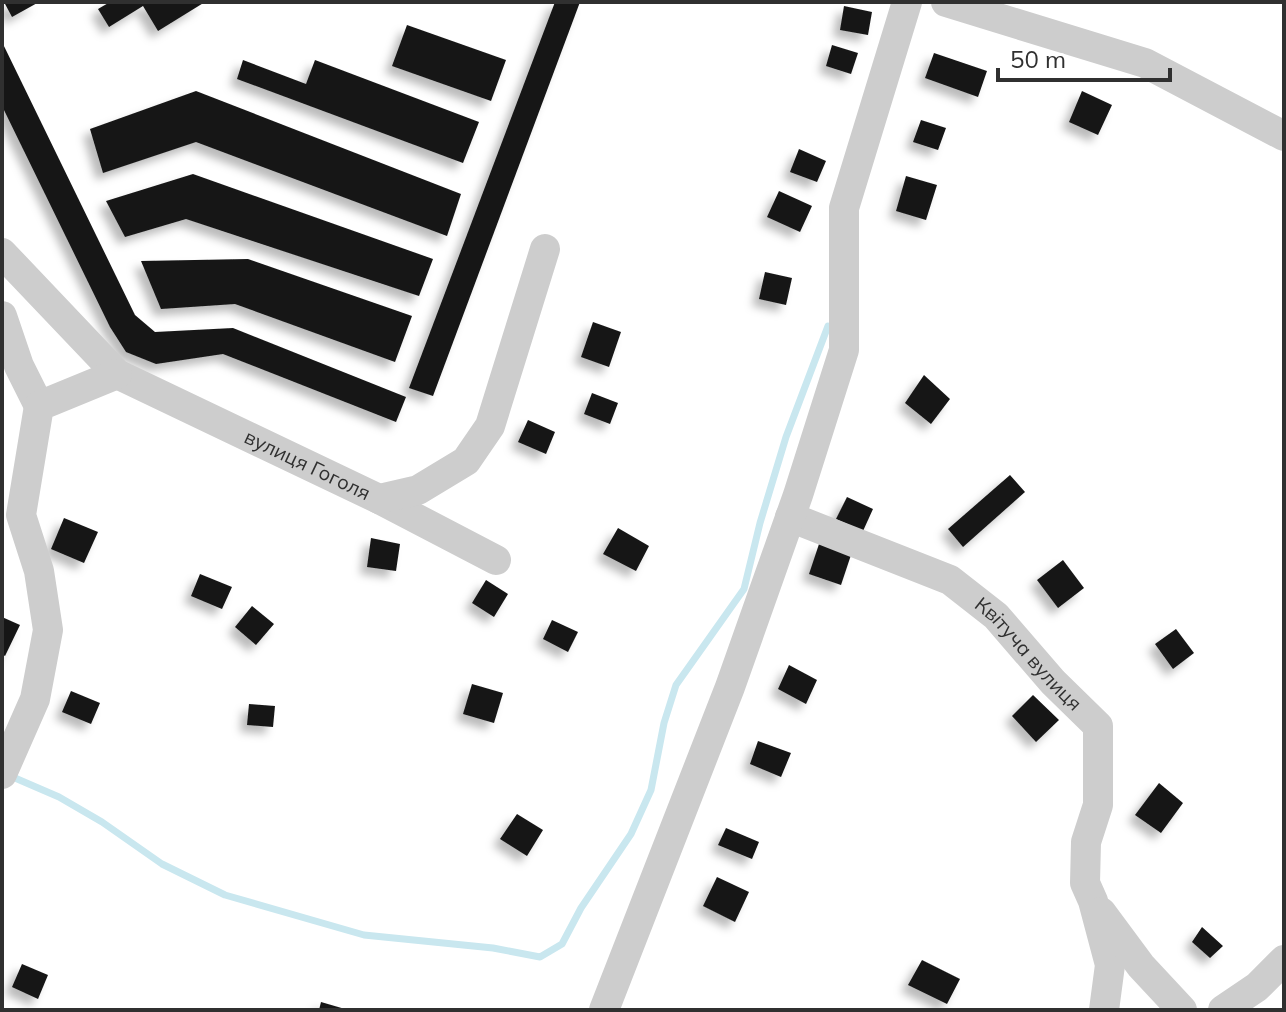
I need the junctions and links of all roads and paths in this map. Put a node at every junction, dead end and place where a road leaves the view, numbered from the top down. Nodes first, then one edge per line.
1 (907, 2) edge
2 (946, 2) edge
3 (1284, 136) edge
4 (545, 249) dead end
5 (2, 253) edge
6 (2, 316) edge
7 (117, 374) junction
8 (39, 406) junction
9 (379, 499) junction
10 (790, 517) junction
11 (496, 560) dead end
12 (2, 774) edge
13 (1093, 901) junction
14 (1284, 960) edge
15 (604, 1010) edge
16 (1104, 1010) edge
17 (1182, 1010) edge
18 (1223, 1010) edge

1 - 10 street
2 - 3 street
4 - 9 street
5 - 7 street
6 - 8 street
7 - 8 street
7 - 9 street, вулиця Гоголя
8 - 12 street
9 - 11 street, вулиця Гоголя
10 - 13 street, Квітуча вулиця
10 - 15 street
13 - 16 street, Квітуча вулиця
13 - 17 street, Квітуча вулиця
14 - 18 street

